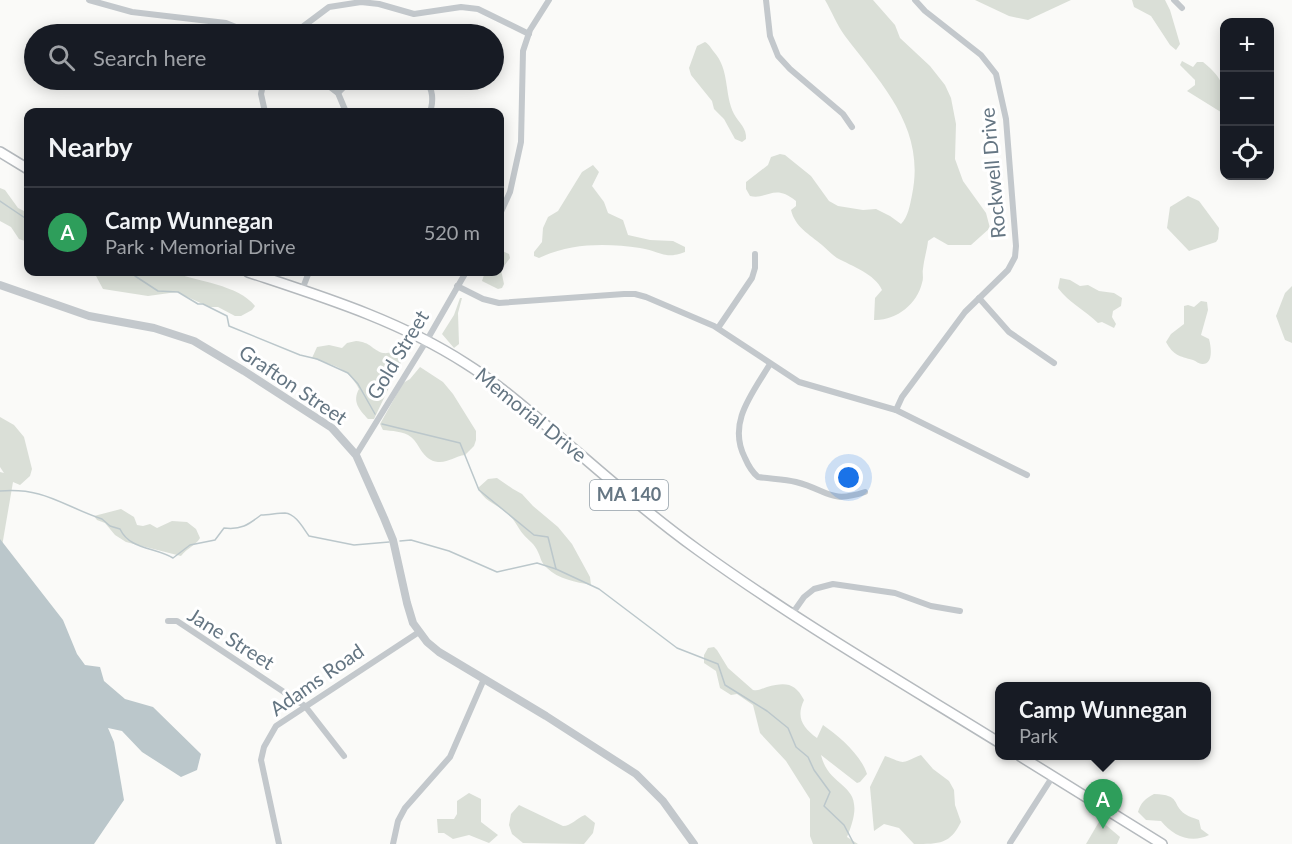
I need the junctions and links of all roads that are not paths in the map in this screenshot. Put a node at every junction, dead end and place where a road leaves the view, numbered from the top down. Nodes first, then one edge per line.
1 (89, 0) edge
2 (324, 0) edge
3 (549, 0) edge
4 (766, 0) edge
5 (915, 0) edge
6 (1174, 0) edge
7 (329, 7) junction
8 (1182, 8) dead end
9 (228, 24) edge
10 (306, 24) edge
11 (529, 34) junction
12 (262, 90) edge
13 (334, 90) edge
14 (341, 90) edge
15 (431, 90) edge
16 (338, 93) junction
17 (264, 108) edge
18 (344, 108) edge
19 (431, 108) edge
20 (852, 127) dead end
21 (0, 152) edge
22 (24, 167) edge
23 (504, 205) edge
24 (755, 254) dead end
25 (260, 276) edge
26 (307, 276) edge
27 (463, 276) edge
28 (0, 285) edge
29 (457, 286) junction
30 (302, 290) junction
31 (979, 298) junction
32 (718, 328) junction
33 (427, 340) junction
34 (1054, 363) dead end
35 (770, 364) junction
36 (896, 410) junction
37 (356, 455) junction
38 (1027, 475) dead end
39 (865, 492) dead end
40 (960, 611) dead end
41 (792, 614) junction
42 (168, 621) dead end
43 (418, 632) junction
44 (484, 679) junction
45 (305, 706) junction
46 (995, 741) edge
47 (344, 756) dead end
48 (1027, 760) edge
49 (1053, 776) junction
50 (1010, 843) edge
51 (279, 844) edge
52 (393, 844) edge
53 (694, 844) edge
54 (1162, 844) edge

1 - 9 street
2 - 7 street
3 - 11 street
4 - 20 street
5 - 31 street, Rockwell Drive
6 - 8 street
7 - 10 street
7 - 11 street
11 - 23 street
12 - 17 street
13 - 16 street
14 - 16 street
15 - 19 street
16 - 18 street
21 - 22 main road
24 - 32 street
25 - 30 main road, Memorial Drive / MA 140
26 - 30 street
27 - 29 street, Gold Street
28 - 37 street, Grafton Street
29 - 32 street
29 - 33 street, Gold Street
30 - 33 main road, Memorial Drive / MA 140
31 - 34 street
31 - 36 street, Rockwell Drive
32 - 35 street
33 - 37 street, Gold Street
33 - 41 main road, Memorial Drive / MA 140
35 - 36 street
35 - 39 street
36 - 38 street
37 - 43 street, Grafton Street
40 - 41 street
41 - 46 main road, Memorial Drive / MA 140
42 - 45 street, Jane Street
43 - 44 street, Grafton Street
43 - 45 street, Adams Road
44 - 52 street
44 - 53 street, Grafton Street
45 - 47 street, Jane Street
45 - 51 street, Adams Road
48 - 49 main road
49 - 50 street
49 - 54 main road

